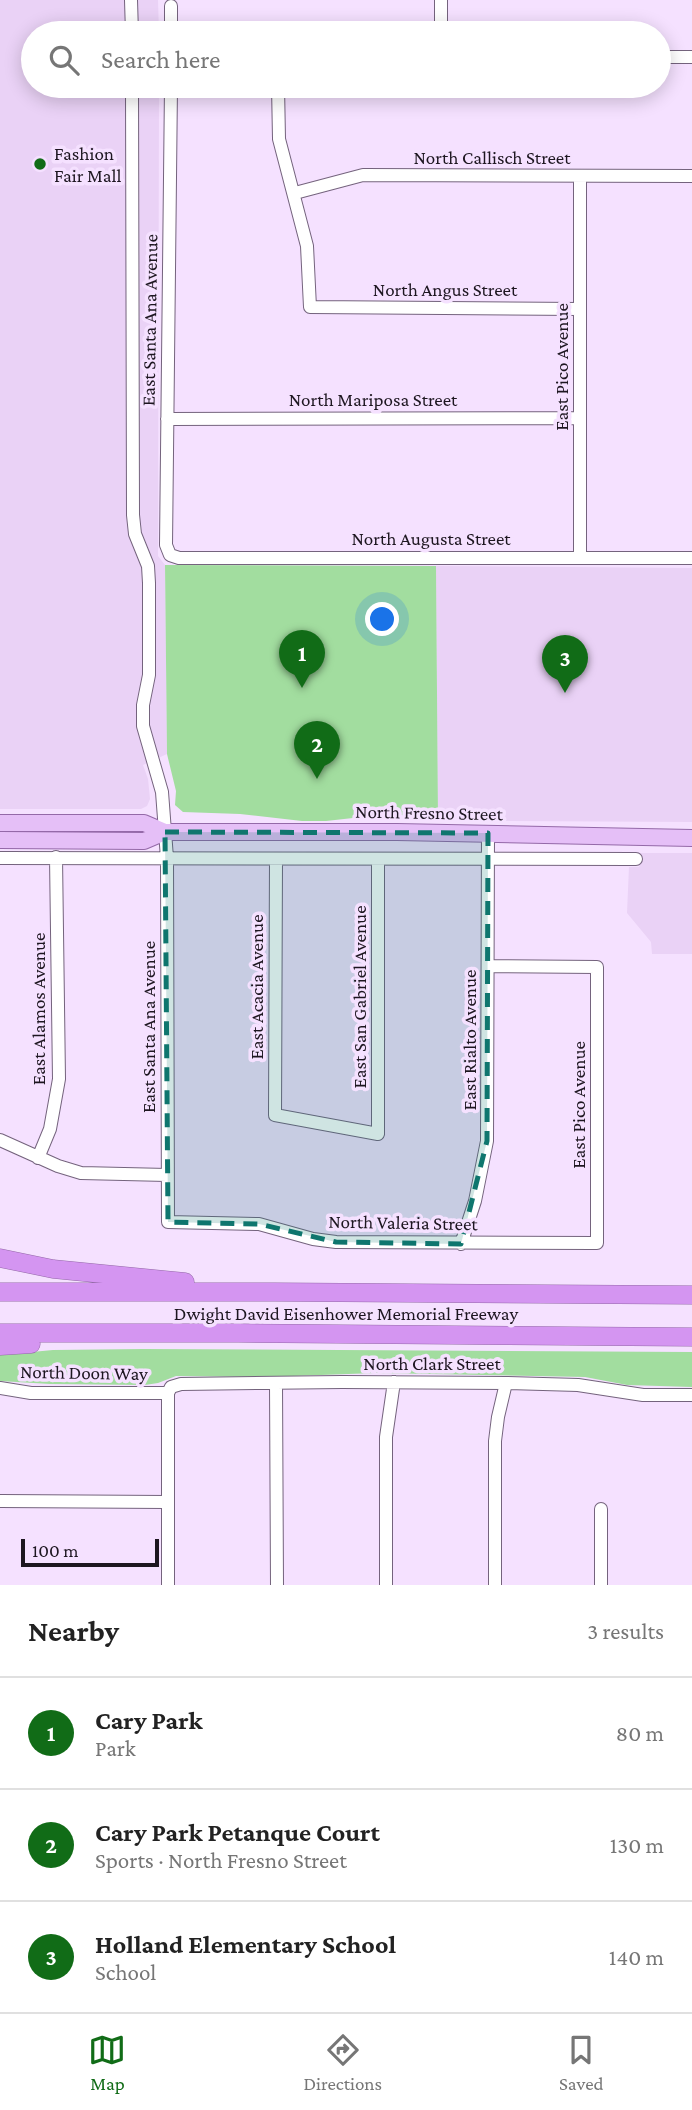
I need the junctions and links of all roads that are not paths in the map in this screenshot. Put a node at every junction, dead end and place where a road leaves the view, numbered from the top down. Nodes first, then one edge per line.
1 (131, 0) edge
2 (441, 0) edge
3 (171, 6) dead end
4 (132, 21) edge
5 (171, 21) edge
6 (441, 21) edge
7 (671, 57) edge
8 (692, 57) edge
9 (132, 98) edge
10 (171, 98) edge
11 (278, 98) edge
12 (580, 176) junction
13 (692, 176) edge
14 (295, 193) junction
15 (580, 309) junction
16 (580, 418) junction
17 (167, 419) junction
18 (170, 555) joint
19 (580, 558) junction
20 (692, 558) edge
21 (0, 824) edge
22 (165, 832) junction
23 (488, 833) junction
24 (692, 838) edge
25 (0, 840) edge
26 (56, 857) junction
27 (0, 858) edge
28 (167, 858) junction
29 (378, 859) junction
30 (488, 859) junction
31 (636, 859) dead end
32 (276, 860) junction
33 (488, 966) junction
34 (275, 1115) joint
35 (0, 1140) edge
36 (38, 1158) junction
37 (167, 1175) junction
38 (168, 1222) joint
39 (597, 1243) joint
40 (461, 1244) junction
41 (0, 1258) edge
42 (275, 1292) junction
43 (0, 1293) edge
44 (692, 1295) edge
45 (238, 1332) junction
46 (0, 1333) edge
47 (692, 1337) edge
48 (0, 1346) edge
49 (394, 1382) junction
50 (506, 1383) junction
51 (276, 1384) junction
52 (0, 1388) edge
53 (169, 1390) junction
54 (692, 1395) edge
55 (0, 1501) edge
56 (167, 1502) junction
57 (601, 1509) dead end
58 (168, 1585) edge
59 (276, 1585) edge
60 (386, 1585) edge
61 (495, 1585) edge
62 (601, 1585) edge

1 - 4 street
2 - 6 street
3 - 5 street
7 - 8 street
9 - 22 street, East Santa Ana Avenue
10 - 17 street, East Santa Ana Avenue
11 - 14 street
12 - 13 street, North Callisch Street
12 - 14 street, North Callisch Street
12 - 15 street, East Pico Avenue
14 - 15 street, North Angus Street
15 - 16 street, East Pico Avenue
16 - 17 street, North Mariposa Street
16 - 19 street, East Pico Avenue
17 - 18 street, East Santa Ana Avenue
18 - 19 street, North Augusta Street
19 - 20 street, North Augusta Street
21 - 22 main road, North Fresno Street
22 - 23 main road, North Fresno Street
22 - 25 main road, North Fresno Street
22 - 28 street, East Santa Ana Avenue
23 - 24 main road, North Fresno Street
23 - 30 street, East Rialto Avenue
26 - 27 street
26 - 28 street
26 - 36 street, East Alamos Avenue
28 - 32 street
28 - 37 street, East Santa Ana Avenue
29 - 30 street
29 - 32 street
29 - 34 street, East San Gabriel Avenue
30 - 31 street
30 - 33 street, East Rialto Avenue
32 - 34 street, East Acacia Avenue
33 - 39 street, East Pico Avenue
33 - 40 street, East Rialto Avenue
35 - 36 street
36 - 37 street
37 - 38 street, East Santa Ana Avenue
38 - 40 street, North Valeria Street
39 - 40 street, North Valeria Street
41 - 42 highway
42 - 43 highway, Dwight David Eisenhower Memorial Freeway
42 - 44 highway, Dwight David Eisenhower Memorial Freeway
45 - 46 highway, Dwight David Eisenhower Memorial Freeway
45 - 47 highway, Dwight David Eisenhower Memorial Freeway
45 - 48 highway
49 - 50 street, North Clark Street
49 - 51 street, North Clark Street
49 - 60 street
50 - 54 street, North Clark Street
50 - 61 street
51 - 53 street, North Clark Street
51 - 59 street
52 - 53 street, North Doon Way
53 - 56 street
55 - 56 street
56 - 58 street
57 - 62 street

